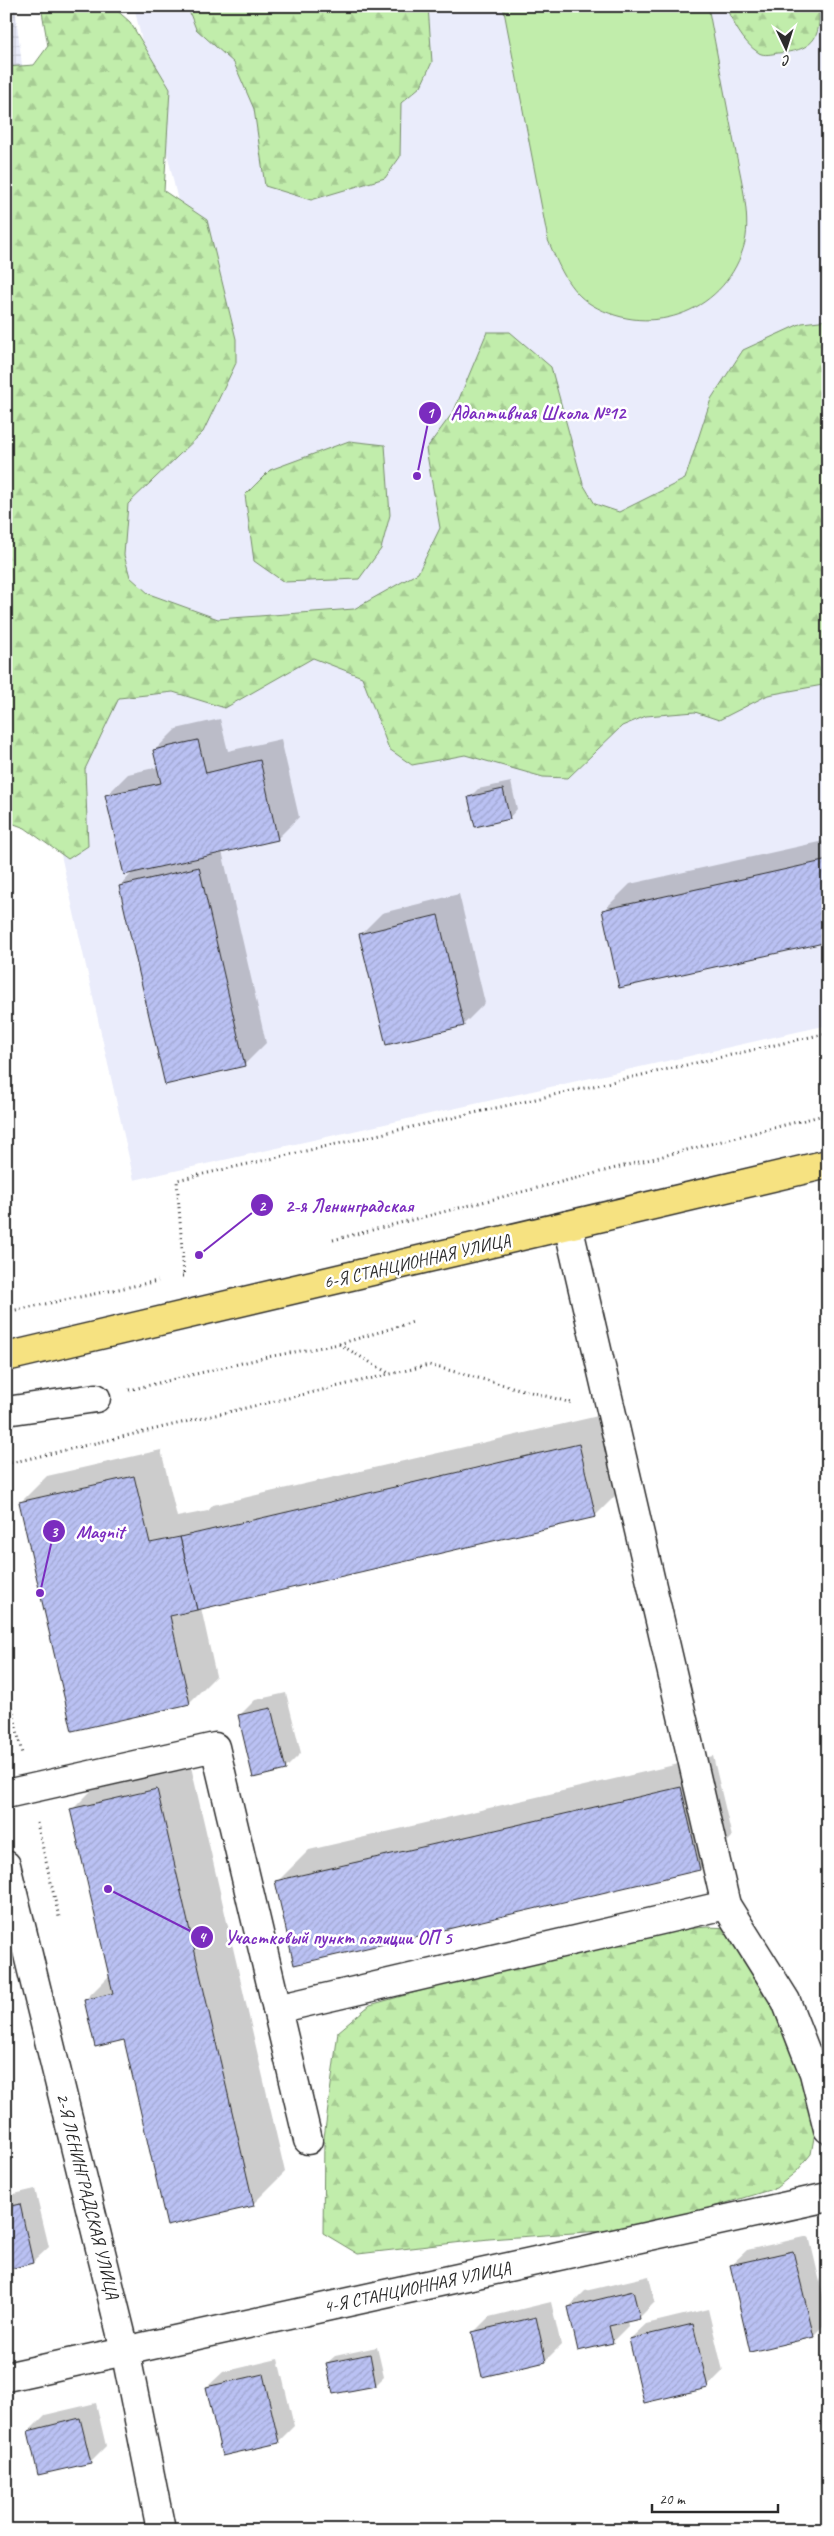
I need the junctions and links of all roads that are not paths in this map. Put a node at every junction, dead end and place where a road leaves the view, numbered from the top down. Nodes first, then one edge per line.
1 (828, 1164) edge
2 (568, 1225) junction
3 (6, 1357) edge
4 (96, 1398) road end
5 (6, 1411) edge
6 (6, 1794) edge
7 (6, 1865) edge
8 (726, 1905) junction
9 (277, 2009) junction
10 (828, 2129) edge
11 (308, 2140) dead end
12 (828, 2197) edge
13 (125, 2350) junction
14 (6, 2377) edge
15 (161, 2530) edge

1 - 2 main road, 6-Я СТАНЦИОННАЯ УЛИЦА
2 - 3 main road, 6-Я СТАНЦИОННАЯ УЛИЦА
2 - 8 street
4 - 5 street
6 - 9 street
7 - 13 street, 2-Я ЛЕНИНГРАДСКАЯ УЛИЦА
8 - 9 street
8 - 10 street
9 - 11 street
12 - 13 street, 4-Я СТАНЦИОННАЯ УЛИЦА
13 - 14 street, 4-Я СТАНЦИОННАЯ УЛИЦА
13 - 15 street, 2-Я ЛЕНИНГРАДСКАЯ УЛИЦА

